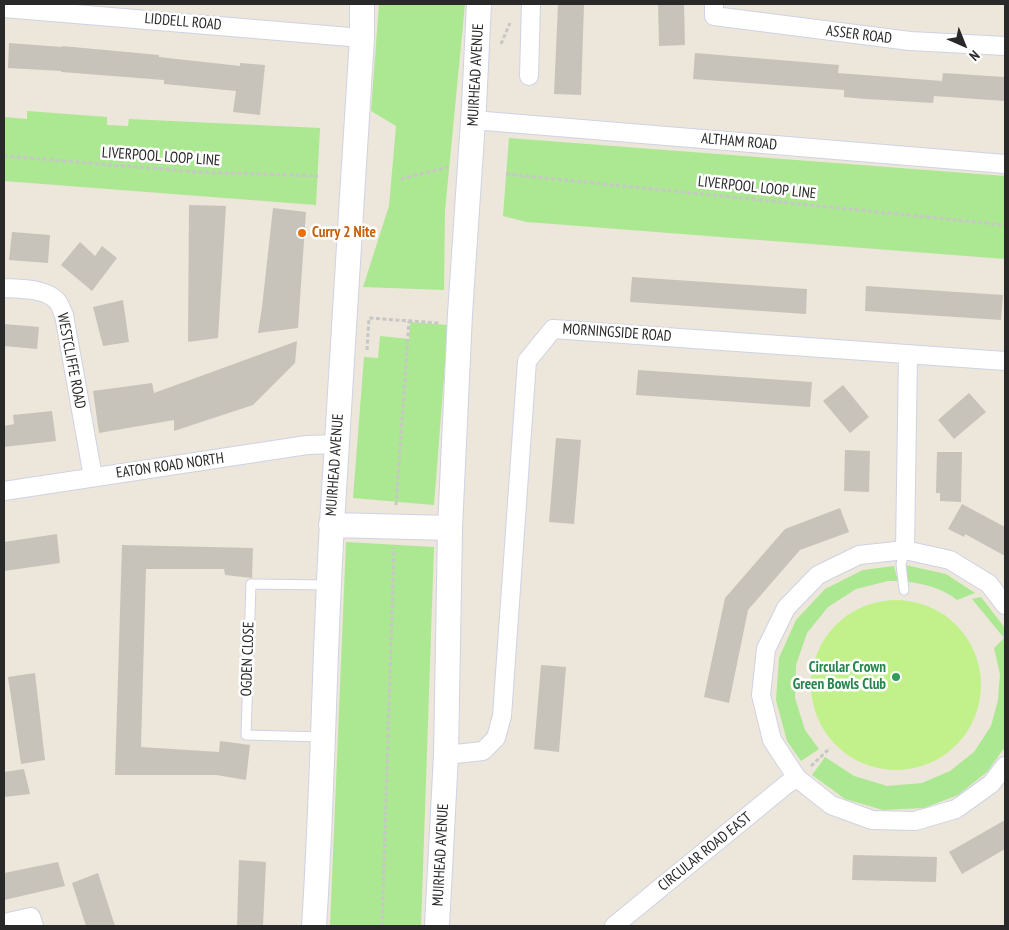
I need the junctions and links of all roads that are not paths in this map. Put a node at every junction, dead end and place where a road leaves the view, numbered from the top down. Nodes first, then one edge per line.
1 (362, 4) edge
2 (480, 4) edge
3 (531, 4) edge
4 (4, 8) edge
5 (115, 10) edge
6 (714, 10) edge
7 (362, 38) junction
8 (1005, 46) edge
9 (529, 76) dead end
10 (473, 120) junction
11 (1005, 164) edge
12 (4, 288) edge
13 (908, 355) junction
14 (1005, 361) edge
15 (337, 444) junction
16 (93, 477) junction
17 (4, 491) edge
18 (332, 525) junction
19 (450, 528) junction
20 (905, 550) junction
21 (329, 585) junction
22 (904, 590) dead end
23 (1005, 605) edge
24 (324, 736) junction
25 (446, 755) junction
26 (1005, 766) edge
27 (797, 778) junction
28 (4, 923) edge
29 (34, 926) edge
30 (314, 926) edge
31 (437, 926) edge
32 (614, 926) edge

1 - 7 street, MUIRHEAD AVENUE
2 - 10 street, MUIRHEAD AVENUE
3 - 9 street
4 - 5 street, LIDDELL ROAD
5 - 7 street, LIDDELL ROAD
6 - 8 street, ASSER ROAD
7 - 15 street, MUIRHEAD AVENUE
10 - 11 street, ALTHAM ROAD
10 - 19 street, MUIRHEAD AVENUE
12 - 16 street, WESTCLIFFE ROAD
13 - 14 street, MORNINGSIDE ROAD
13 - 20 street
13 - 25 street, MORNINGSIDE ROAD
15 - 16 street, EATON ROAD NORTH
15 - 18 street, MUIRHEAD AVENUE
16 - 17 street, EATON ROAD NORTH
18 - 19 street
18 - 21 street, MUIRHEAD AVENUE
19 - 25 street, MUIRHEAD AVENUE
20 - 22 lane
20 - 23 street
20 - 27 street
21 - 24 street, MUIRHEAD AVENUE
21 - 24 lane, OGDEN CLOSE
24 - 30 street, MUIRHEAD AVENUE
25 - 31 street, MUIRHEAD AVENUE
26 - 27 street
27 - 32 street, CIRCULAR ROAD EAST
28 - 29 street

